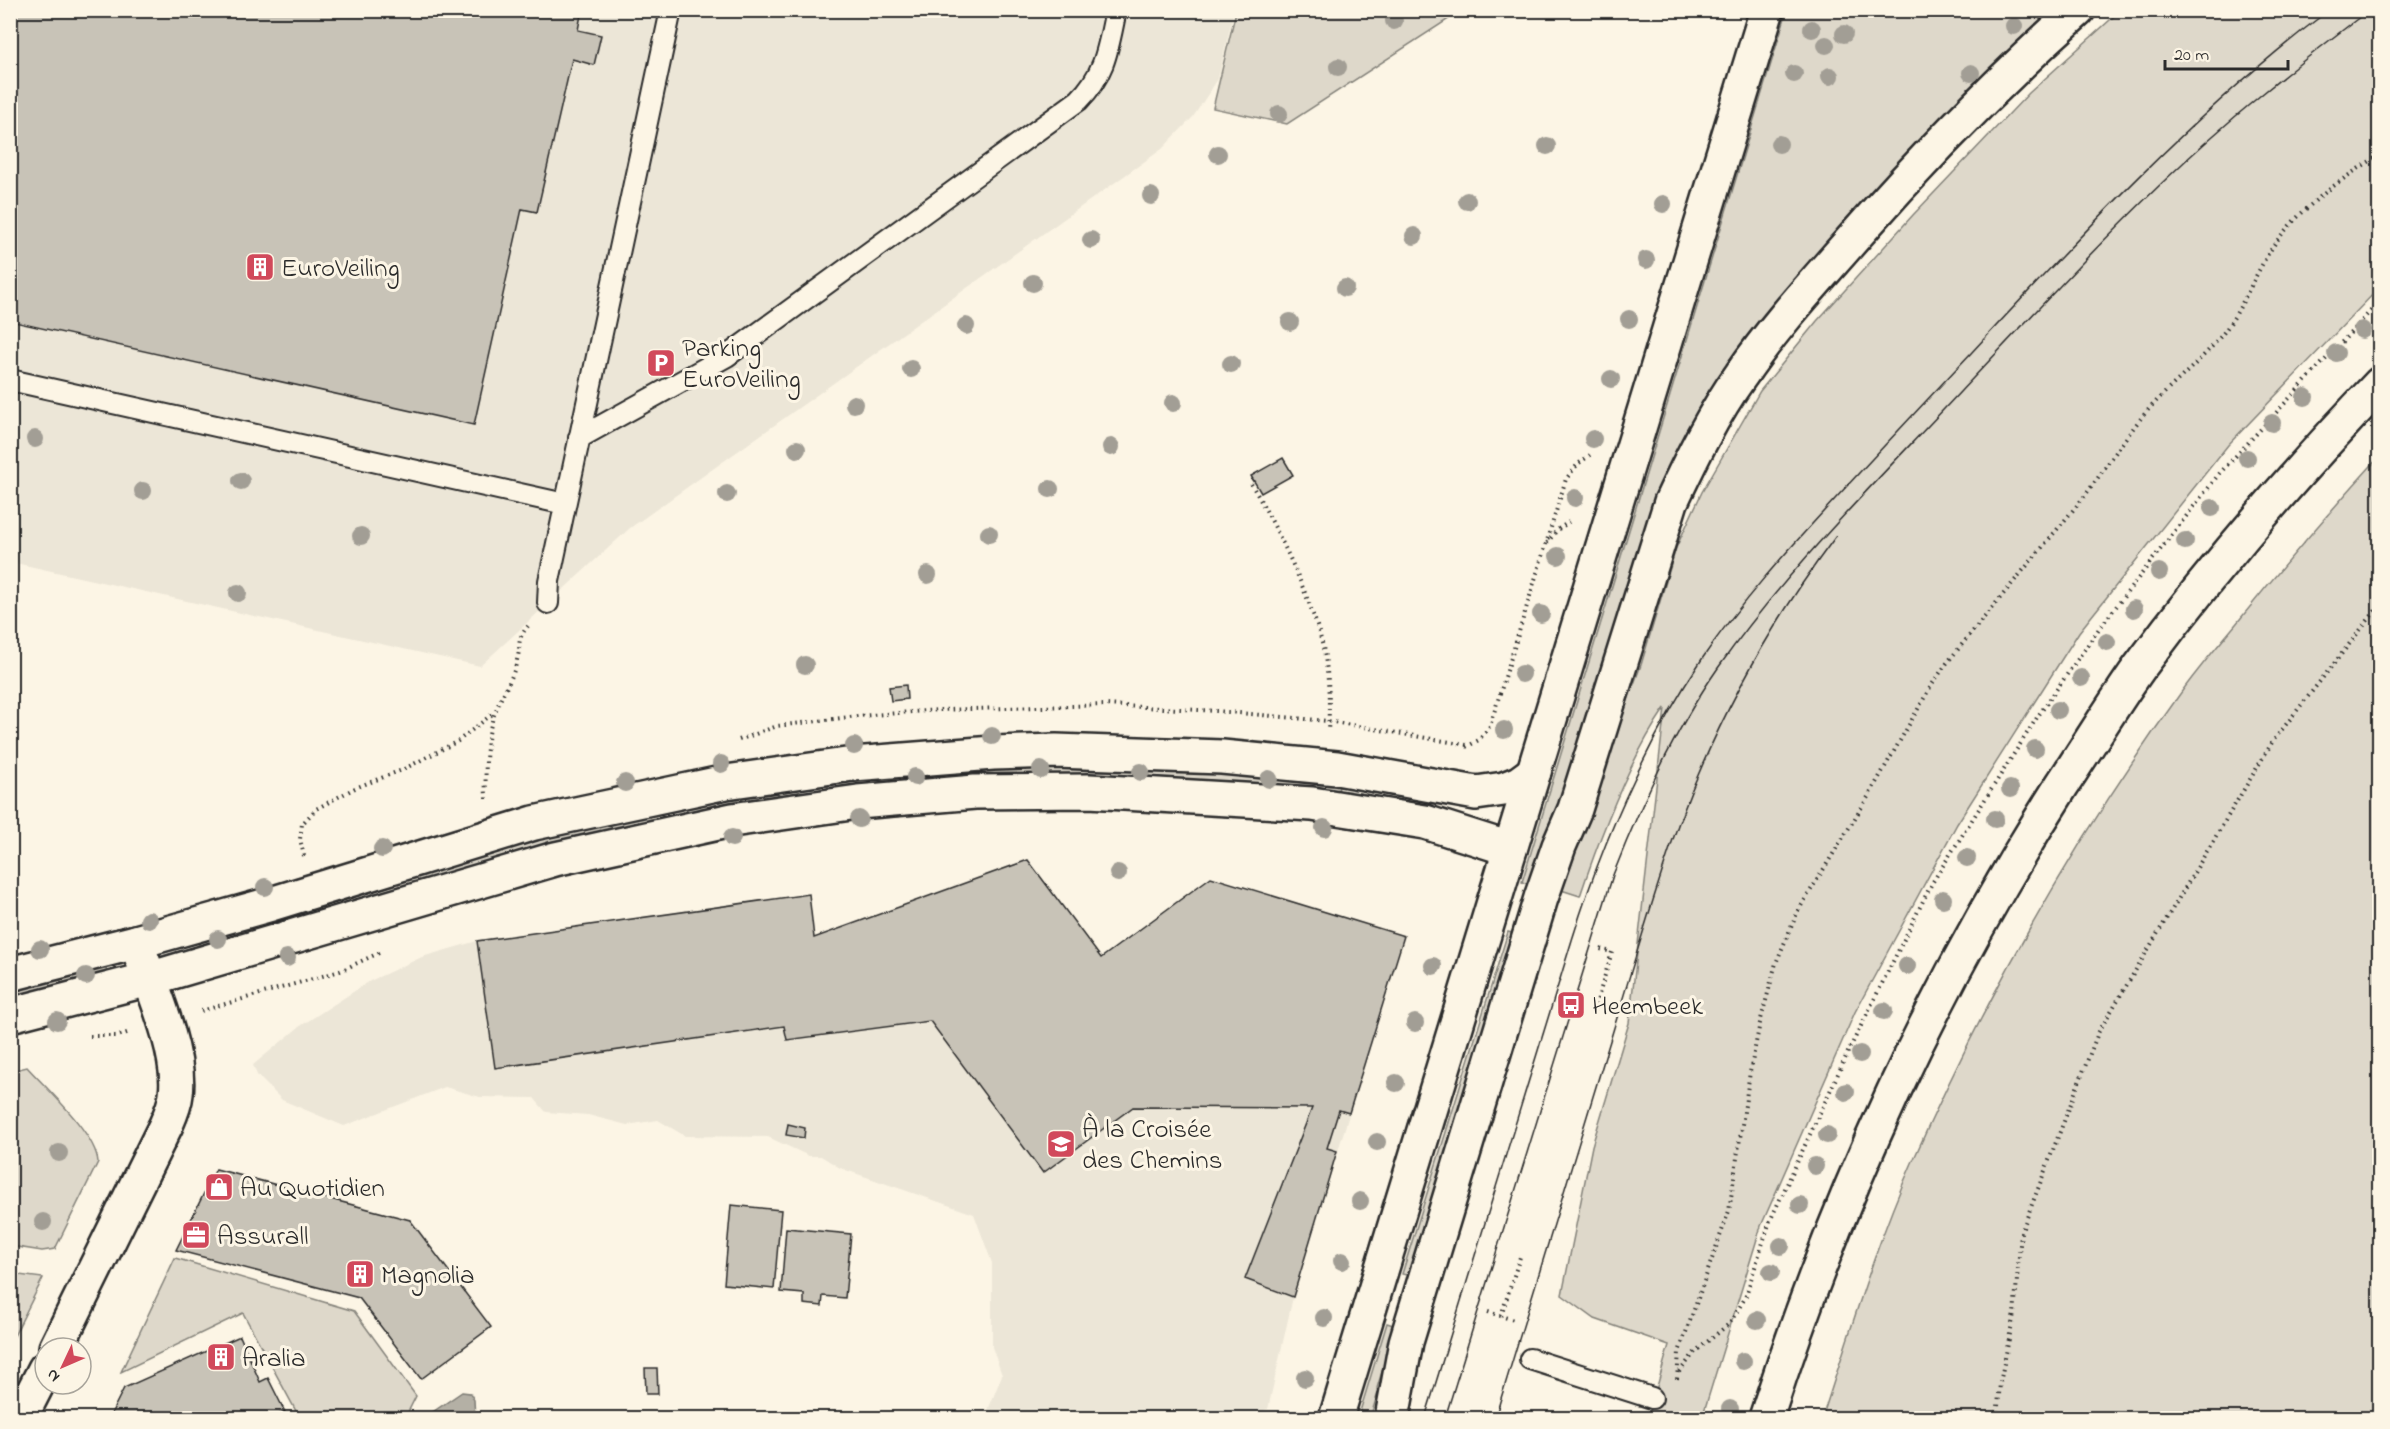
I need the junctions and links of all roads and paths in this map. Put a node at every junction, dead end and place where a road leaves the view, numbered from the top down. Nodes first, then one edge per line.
1 (671, 10) edge
2 (1116, 10) edge
3 (1767, 10) edge
4 (2078, 10) edge
5 (2379, 154) edge
6 (10, 380) edge
7 (2379, 384) edge
8 (579, 438) junction
9 (1595, 450) dead end
10 (1253, 480) dead end
11 (565, 504) junction
12 (548, 603) joint
13 (2379, 605) edge
14 (495, 712) junction
15 (1328, 732) dead end
16 (1534, 772) junction
17 (1458, 790) junction
18 (486, 802) dead end
19 (1510, 849) junction
20 (305, 860) dead end
21 (136, 942) junction
22 (390, 948) dead end
23 (1600, 949) dead end
24 (10, 974) edge
25 (149, 979) junction
26 (1594, 1011) dead end
27 (10, 1015) edge
28 (163, 1022) junction
29 (1520, 1257) dead end
30 (1488, 1312) dead end
31 (1501, 1316) junction
32 (1514, 1320) dead end
33 (62, 1336) edge
34 (1530, 1359) dead end
35 (1679, 1372) dead end
36 (33, 1394) edge
37 (1653, 1398) dead end
38 (20, 1419) edge
39 (1336, 1419) edge
40 (1392, 1419) edge
41 (1766, 1419) edge
42 (1997, 1419) edge

1 - 8 lane
2 - 8 lane
3 - 16 street
4 - 40 street
5 - 35 path
6 - 11 lane
7 - 41 street
8 - 11 lane
9 - 17 path
10 - 15 path
11 - 12 lane
12 - 14 path
13 - 42 path
14 - 18 path
14 - 20 path
16 - 17 street
16 - 19 street
17 - 21 street
19 - 25 street
19 - 39 street
21 - 24 street
21 - 25 street
22 - 28 path
23 - 26 path
25 - 27 street
25 - 28 street
28 - 33 street
29 - 31 path
30 - 31 path
31 - 32 path
34 - 37 lane
36 - 38 street

